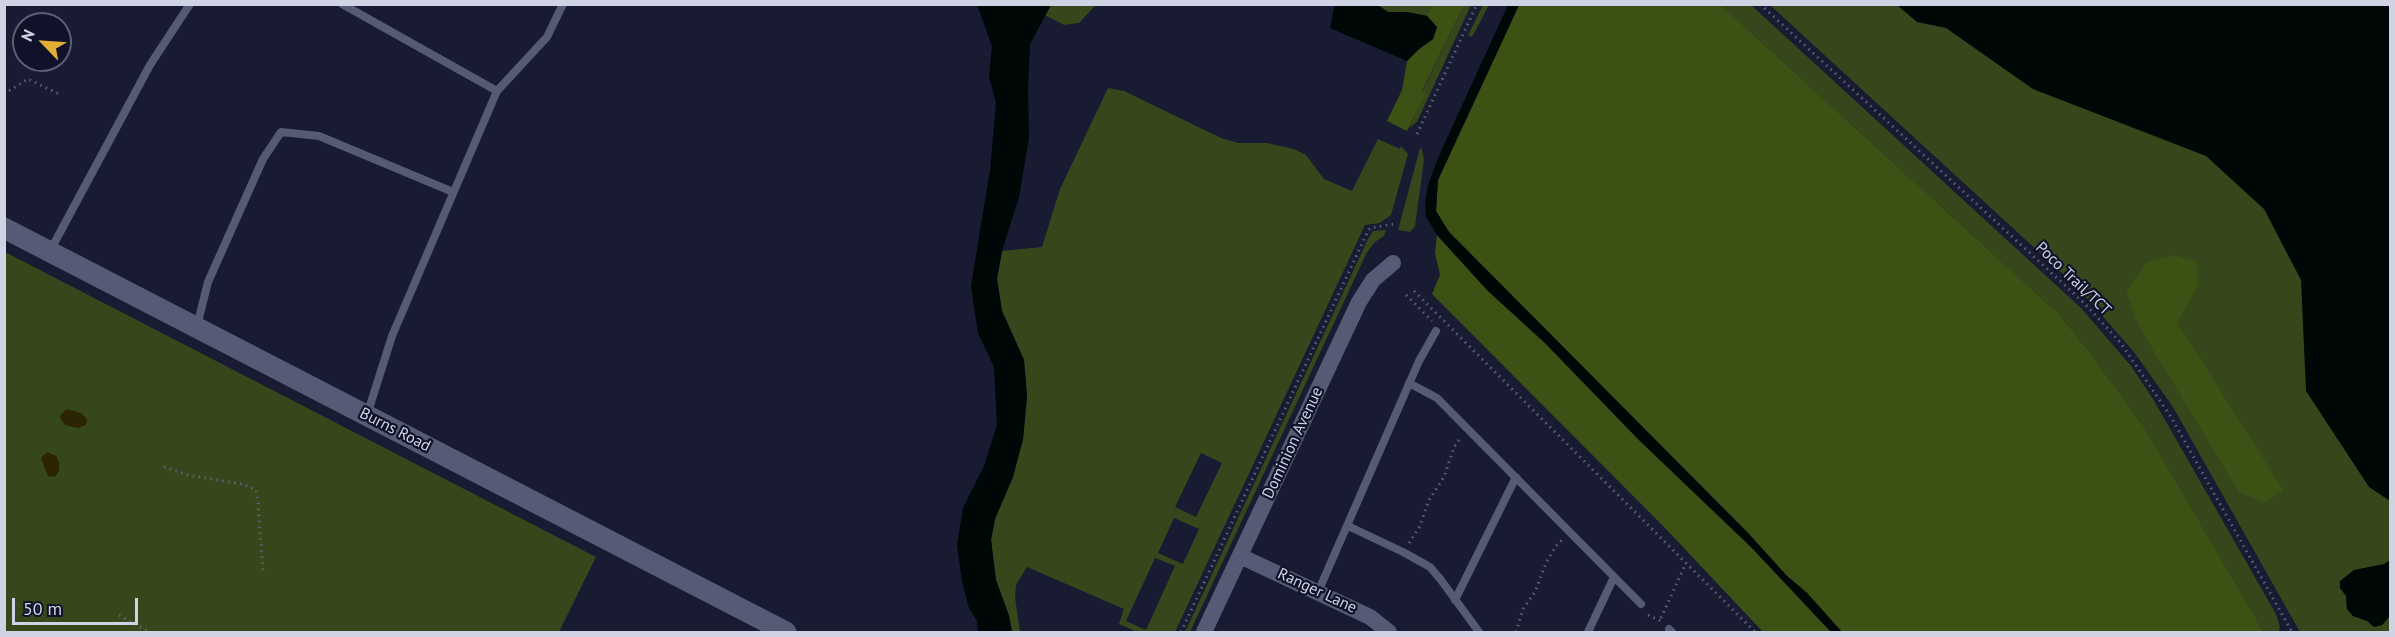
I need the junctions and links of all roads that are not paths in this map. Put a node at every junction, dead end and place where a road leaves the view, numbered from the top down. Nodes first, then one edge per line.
1 (190, 4) edge
2 (342, 4) edge
3 (563, 4) edge
4 (497, 91) junction
5 (453, 192) junction
6 (4, 228) edge
7 (50, 251) junction
8 (1393, 263) dead end
9 (197, 327) junction
10 (1436, 331) road end
11 (1409, 383) junction
12 (367, 415) junction
13 (1516, 477) junction
14 (1348, 526) junction
15 (1240, 556) junction
16 (1614, 577) junction
17 (1318, 592) junction
18 (1455, 600) junction
19 (1641, 604) dead end
20 (786, 633) edge
21 (1204, 633) edge
22 (1389, 633) edge
23 (1479, 633) edge
24 (1588, 633) edge

1 - 7 lane
2 - 4 lane
3 - 4 lane
4 - 5 lane
5 - 9 lane
5 - 12 lane
6 - 7 street, Burns Road
7 - 9 street, Burns Road
8 - 15 street, Dominion Avenue
9 - 12 street, Burns Road
10 - 11 lane
11 - 13 lane
11 - 14 lane
12 - 20 street, Burns Road
13 - 16 lane
13 - 18 lane
14 - 17 lane
14 - 18 lane
15 - 17 street, Ranger Lane
15 - 21 street, Dominion Avenue
16 - 19 lane
16 - 24 lane
17 - 22 street, Ranger Lane
18 - 23 lane

